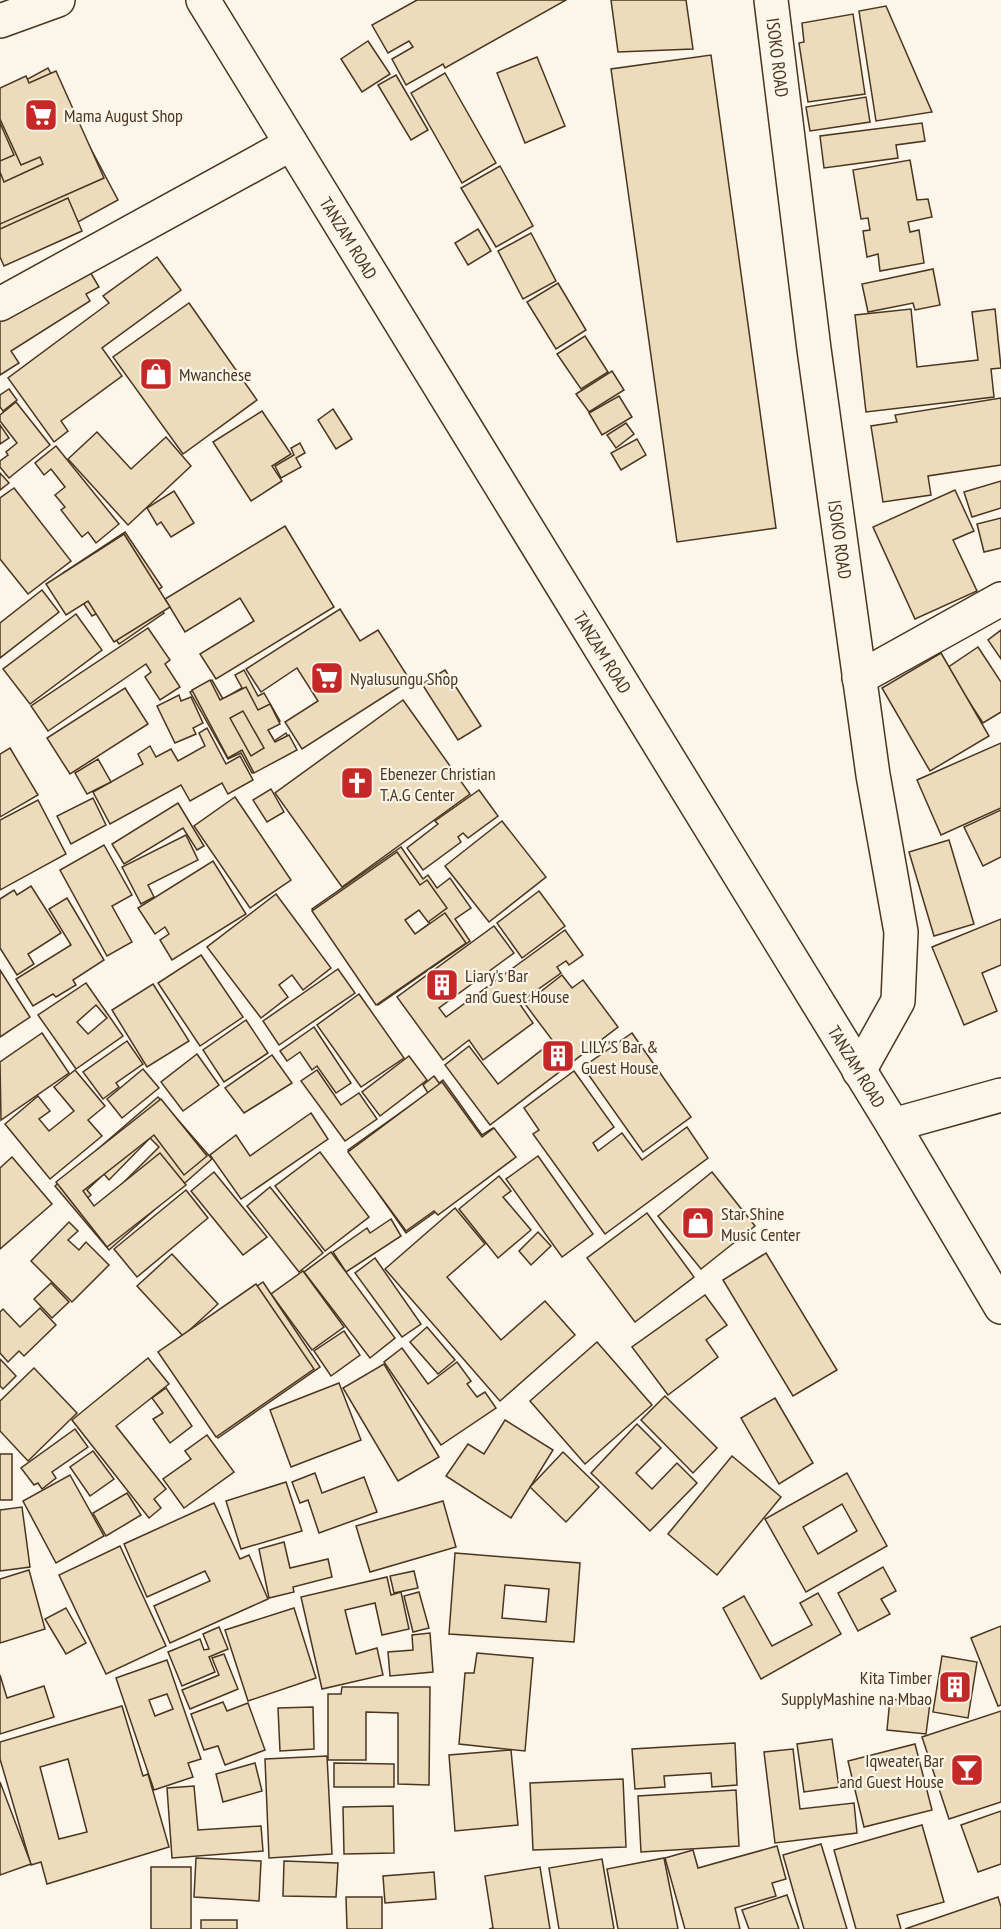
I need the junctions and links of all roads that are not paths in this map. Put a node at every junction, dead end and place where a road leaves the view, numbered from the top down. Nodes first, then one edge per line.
1 (58, 0) edge
2 (203, 0) edge
3 (771, 0) edge
4 (0, 21) edge
5 (291, 144) junction
6 (0, 303) edge
7 (1001, 599) edge
8 (859, 678) junction
9 (859, 1071) junction
10 (1001, 1095) edge
11 (893, 1125) junction
12 (1001, 1307) edge

1 - 4 main road
2 - 5 main road, TANZAM ROAD
3 - 8 main road, ISOKO ROAD
5 - 6 main road
5 - 9 main road, TANZAM ROAD
7 - 8 main road
8 - 9 main road, ISOKO ROAD
9 - 11 main road, TANZAM ROAD
10 - 11 main road
11 - 12 main road, TANZAM ROAD

